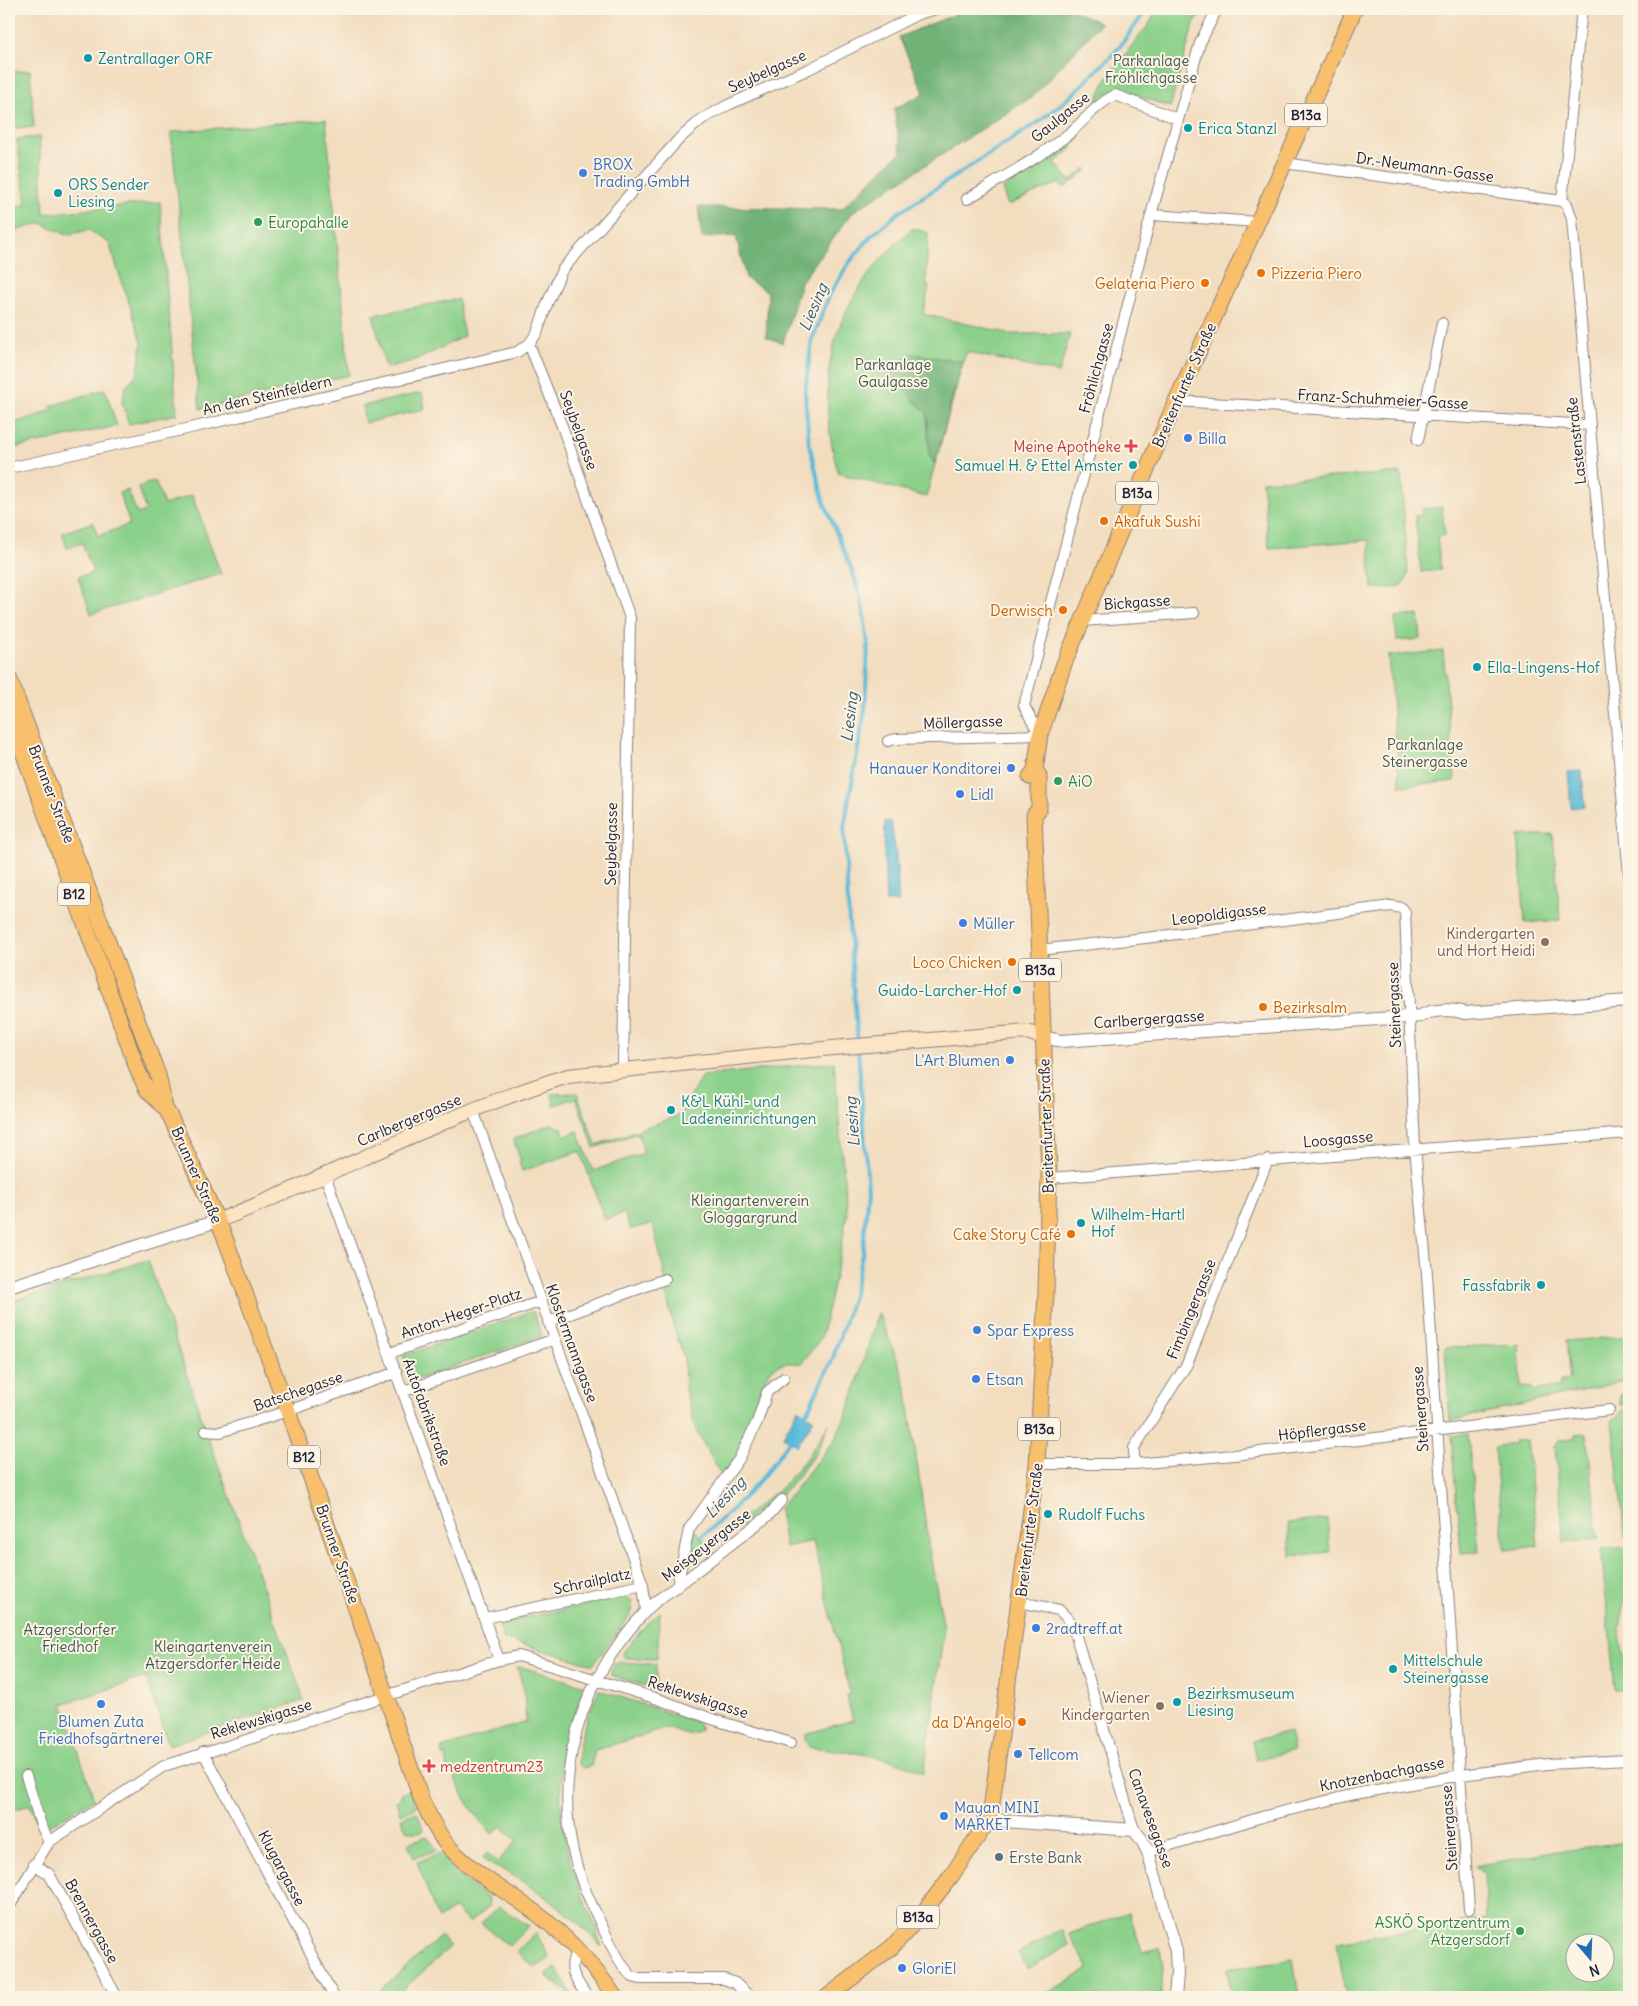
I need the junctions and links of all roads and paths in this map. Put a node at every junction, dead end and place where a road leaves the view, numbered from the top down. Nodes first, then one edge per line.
1 (936, 9) edge
2 (1217, 9) edge
3 (1355, 9) edge
4 (1582, 9) edge
5 (1178, 120) junction
6 (1284, 163) junction
7 (967, 199) dead end
8 (1562, 201) junction
9 (1152, 215) junction
10 (1258, 222) junction
11 (1442, 323) dead end
12 (529, 344) junction
13 (1176, 401) junction
14 (1422, 417) junction
15 (1589, 425) junction
16 (1418, 440) dead end
17 (9, 468) edge
18 (1194, 613) dead end
19 (1082, 621) junction
20 (9, 678) edge
21 (9, 712) edge
22 (1040, 735) junction
23 (888, 741) dead end
24 (1629, 875) edge
25 (1402, 908) joint
26 (1039, 950) junction
27 (1629, 1001) edge
28 (1415, 1017) junction
29 (1043, 1036) junction
30 (623, 1069) junction
31 (165, 1108) junction
32 (473, 1110) junction
33 (1629, 1133) edge
34 (1415, 1148) junction
35 (1268, 1160) junction
36 (325, 1174) junction
37 (1050, 1178) junction
38 (217, 1221) junction
39 (665, 1279) dead end
40 (9, 1287) edge
41 (542, 1301) junction
42 (548, 1322) junction
43 (555, 1339) junction
44 (390, 1353) junction
45 (397, 1372) junction
46 (784, 1378) dead end
47 (404, 1391) junction
48 (1609, 1410) dead end
49 (288, 1411) junction
50 (206, 1432) dead end
51 (1437, 1432) junction
52 (1037, 1464) junction
53 (1134, 1464) junction
54 (782, 1500) dead end
55 (643, 1585) junction
56 (677, 1586) junction
57 (1020, 1602) junction
58 (646, 1610) junction
59 (484, 1618) junction
60 (499, 1660) junction
61 (595, 1680) junction
62 (386, 1695) junction
63 (791, 1743) dead end
64 (203, 1752) junction
65 (1629, 1760) edge
66 (1461, 1775) junction
67 (26, 1776) dead end
68 (990, 1818) junction
69 (1134, 1830) junction
70 (49, 1842) junction
71 (1148, 1852) junction
72 (34, 1864) junction
73 (9, 1904) edge
74 (1469, 1909) dead end
75 (577, 1950) junction
76 (117, 1997) edge
77 (334, 1997) edge
78 (587, 1997) edge
79 (615, 1997) edge
80 (750, 1997) edge
81 (827, 1997) edge
82 (1175, 1997) edge

1 - 12 street, Seybelgasse
2 - 5 street, Fröhlichgasse
3 - 6 main road, Breitenfurter Straße / B13a
4 - 8 street
5 - 7 street, Gaulgasse
5 - 9 street, Fröhlichgasse
6 - 8 street, Dr.-Neumann-Gasse
6 - 10 main road, Breitenfurter Straße / B13a
8 - 15 street, Lastenstraße
9 - 10 street
9 - 22 street, Fröhlichgasse
10 - 13 main road, Breitenfurter Straße / B13a
11 - 14 street
12 - 17 street, An den Steinfeldern
12 - 30 street, Seybelgasse
13 - 14 street, Franz-Schuhmeier-Gasse
13 - 19 main road, Breitenfurter Straße / B13a
14 - 15 street, Franz-Schuhmeier-Gasse
14 - 16 street
15 - 24 street, Lastenstraße
18 - 19 street, Bickgasse
19 - 22 main road, Breitenfurter Straße / B13a
20 - 31 main road, Brunner Straße / B12
21 - 31 main road, Brunner Straße / B12
22 - 23 street, Möllergasse
22 - 26 main road, Breitenfurter Straße / B13a
25 - 26 street, Leopoldigasse
25 - 28 street, Steinergasse
26 - 29 main road, Breitenfurter Straße / B13a
27 - 28 street, Carlbergergasse
28 - 29 street, Carlbergergasse
28 - 34 street, Steinergasse
29 - 30 main road, Carlbergergasse
29 - 37 main road, Breitenfurter Straße / B13a
30 - 32 main road, Carlbergergasse
31 - 38 main road, Brunner Straße / B12
32 - 36 main road, Carlbergergasse
32 - 41 street, Klostermanngasse
33 - 34 street, Loosgasse
34 - 35 street, Loosgasse
34 - 51 street, Steinergasse
35 - 37 street, Loosgasse
35 - 53 street, Fimbingergasse
36 - 38 main road, Carlbergergasse
36 - 44 street, Autofabrikstraße
37 - 52 main road, Breitenfurter Straße / B13a
38 - 40 street, Carlbergergasse
38 - 49 main road, Brunner Straße / B12
39 - 42 street
41 - 42 street, Klostermanngasse
41 - 44 street, Anton-Heger-Platz
42 - 43 street, Klostermanngasse
43 - 47 street
43 - 55 street, Klostermanngasse
44 - 45 street, Autofabrikstraße
45 - 47 street, Autofabrikstraße
45 - 49 street, Batschegasse
46 - 56 street
47 - 59 street, Autofabrikstraße
48 - 51 street, Höpflergasse
49 - 50 street, Batschegasse
49 - 62 main road, Brunner Straße / B12
51 - 53 street, Höpflergasse
51 - 66 street, Steinergasse
52 - 53 street, Höpflergasse
52 - 57 main road, Breitenfurter Straße / B13a
54 - 56 street, Meisgeyergasse
55 - 58 street, Schrailplatz
55 - 59 street, Schrailplatz
56 - 58 street, Meisgeyergasse
57 - 68 main road, Breitenfurter Straße / B13a
57 - 69 street, Canavesegasse
58 - 61 street
59 - 60 street, Autofabrikstraße
60 - 61 street
60 - 62 street, Reklewskigasse
61 - 63 street, Reklewskigasse
61 - 80 street
62 - 64 street, Reklewskigasse
62 - 75 main road, Brunner Straße / B12
64 - 70 street, Reklewskigasse
64 - 77 street, Klugargasse
65 - 66 street, Knotzenbachgasse
66 - 71 street, Knotzenbachgasse
66 - 74 street, Steinergasse
67 - 70 street
68 - 69 street
68 - 81 main road, Breitenfurter Straße / B13a
69 - 71 street, Canavesegasse
70 - 72 street, Reklewskigasse
71 - 82 street, Canavesegasse
72 - 73 street, Reklewskigasse
72 - 76 street, Brennergasse
75 - 78 street
75 - 79 main road, Brunner Straße / B12

